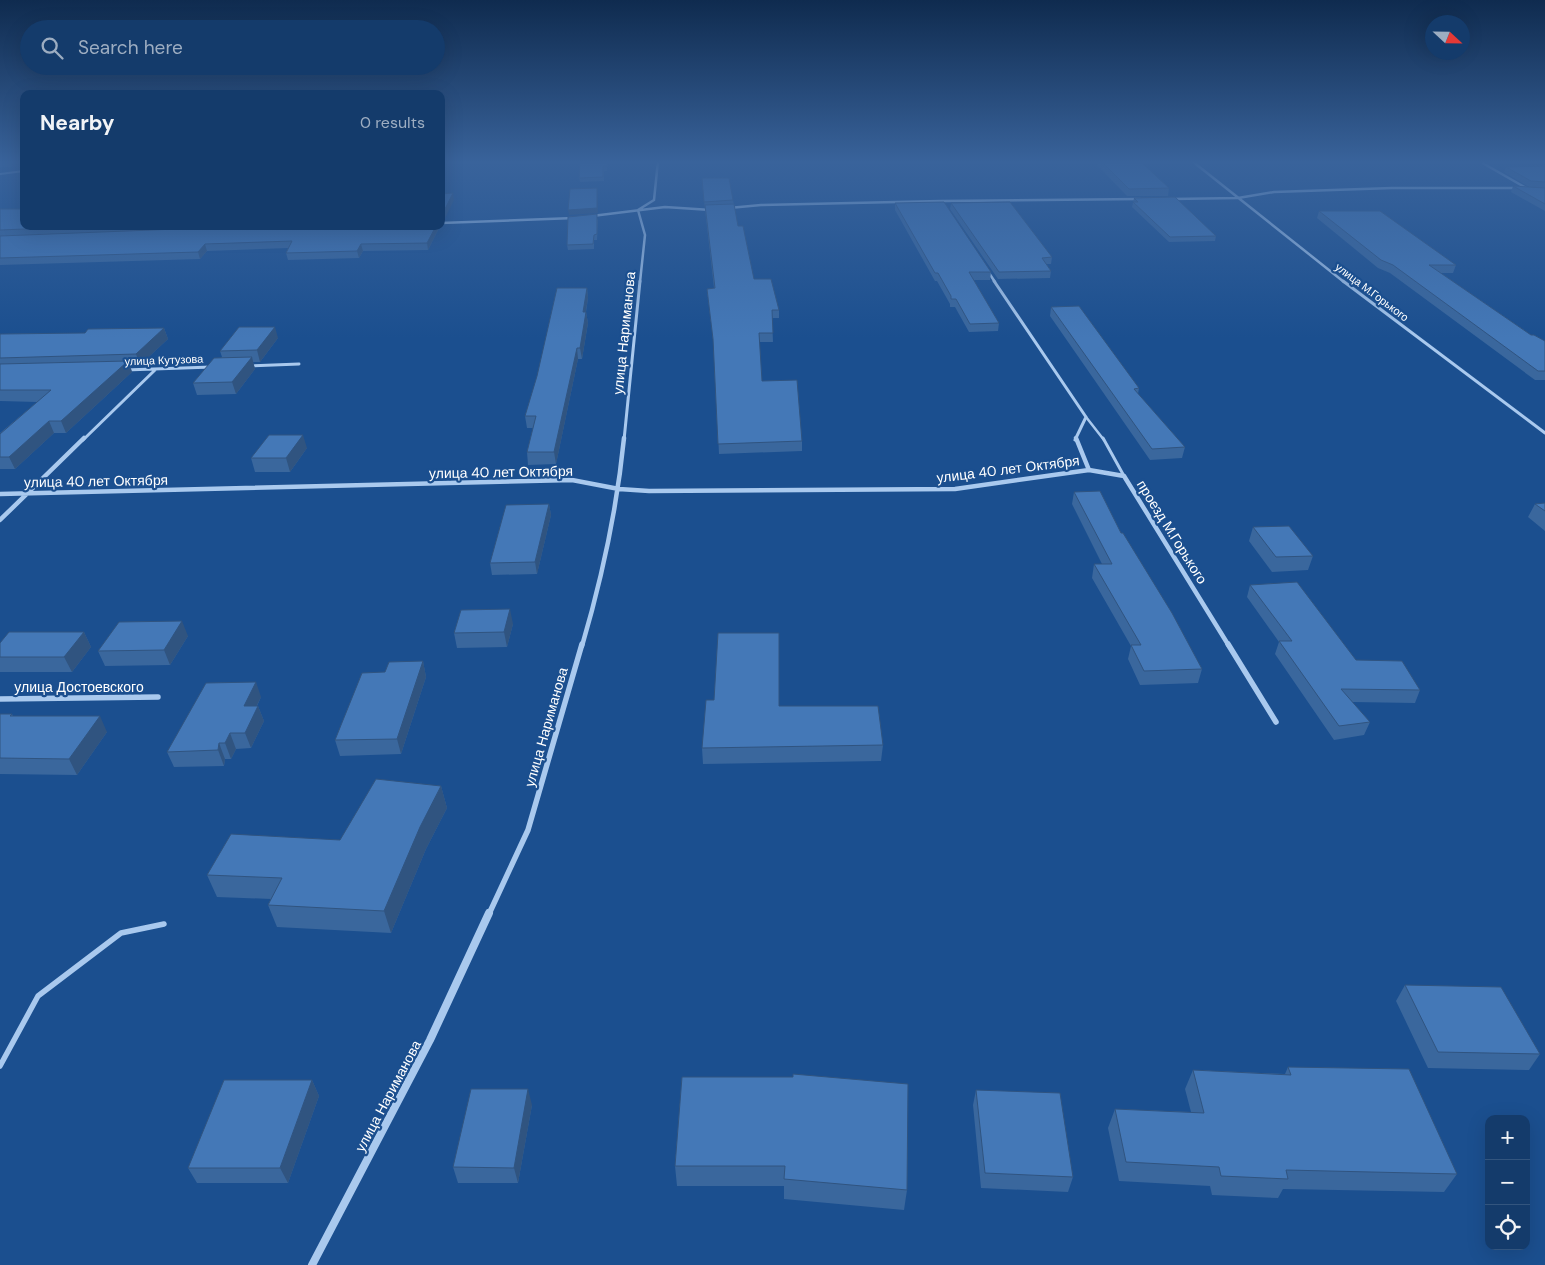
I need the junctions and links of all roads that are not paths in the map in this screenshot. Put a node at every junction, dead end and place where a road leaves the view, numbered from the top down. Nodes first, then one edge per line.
1 (521, 220) edge
2 (641, 220) edge
3 (1267, 220) edge
4 (445, 223) edge
5 (984, 265) edge
6 (299, 364) dead end
7 (242, 366) edge
8 (213, 367) edge
9 (156, 369) junction
10 (117, 370) edge
11 (1086, 417) junction
12 (1545, 433) edge
13 (1090, 470) junction
14 (1124, 476) junction
15 (619, 489) junction
16 (0, 494) edge
17 (29, 494) junction
18 (0, 520) edge
19 (158, 698) dead end
20 (0, 699) edge
21 (1276, 722) dead end
22 (164, 924) dead end
23 (0, 1066) edge
24 (312, 1265) edge

1 - 4 street
2 - 15 street, улица Нариманова
3 - 12 street, улица М.Горького
5 - 11 street
6 - 7 street
8 - 9 street, улица Кутузова
9 - 10 street, улица Кутузова
9 - 17 street
11 - 13 street
11 - 14 lane
13 - 14 street, проезд М.Горького
13 - 15 street, улица 40 лет Октября
14 - 21 street, проезд М.Горького
15 - 17 street, улица 40 лет Октября
15 - 24 street, улица Нариманова
16 - 17 street, улица 40 лет Октября
17 - 18 street
19 - 20 street, улица Достоевского
22 - 23 lane

